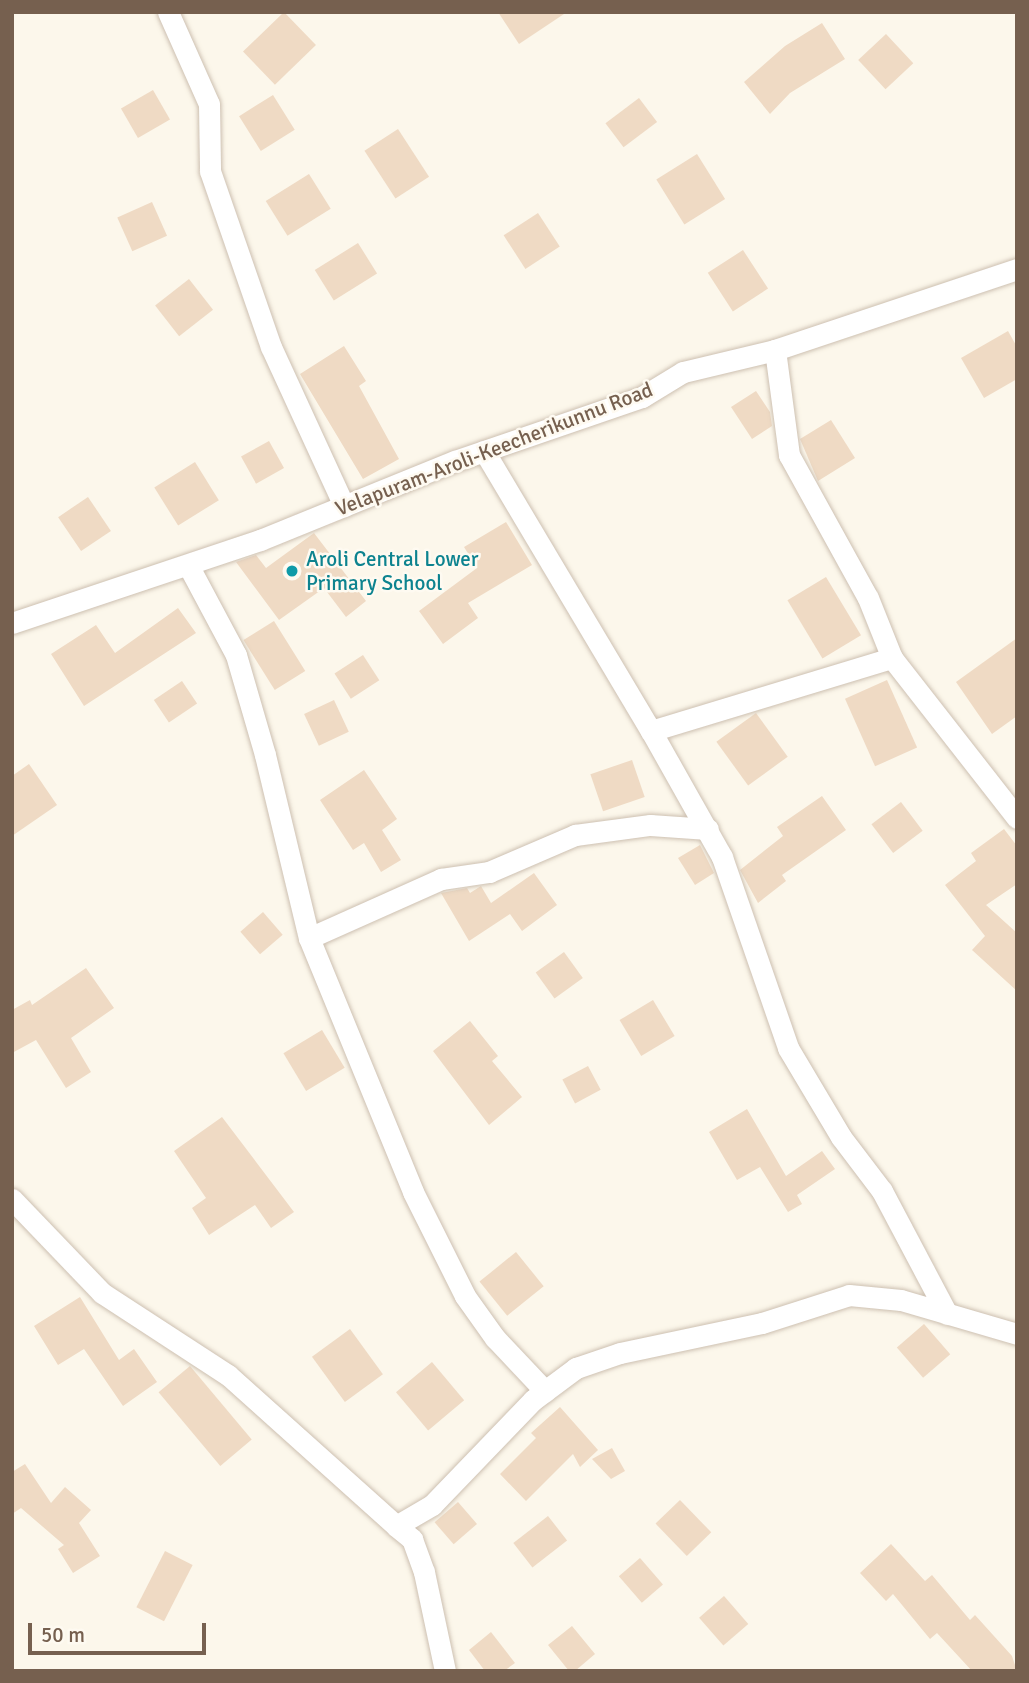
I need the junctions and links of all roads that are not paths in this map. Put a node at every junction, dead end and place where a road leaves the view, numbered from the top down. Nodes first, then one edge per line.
1 (167, 12) edge
2 (1017, 269) edge
3 (775, 350) junction
4 (484, 451) junction
5 (344, 506) junction
6 (188, 565) junction
7 (12, 623) edge
8 (892, 658) junction
9 (651, 731) junction
10 (1017, 818) edge
11 (708, 829) junction
12 (309, 938) junction
13 (12, 1199) edge
14 (947, 1314) junction
15 (1017, 1334) edge
16 (545, 1391) junction
17 (396, 1526) junction
18 (445, 1671) edge

1 - 5 street
2 - 3 street, Velapuram-Aroli-Keecherikunnu Road
3 - 4 street, Velapuram-Aroli-Keecherikunnu Road
3 - 8 street
4 - 5 street, Velapuram-Aroli-Keecherikunnu Road
4 - 9 street
5 - 6 street, Velapuram-Aroli-Keecherikunnu Road
6 - 7 street, Velapuram-Aroli-Keecherikunnu Road
6 - 12 street
8 - 9 street
8 - 10 street
9 - 11 street
11 - 12 street
11 - 14 street
12 - 16 street
13 - 17 street
14 - 15 street
14 - 16 street
16 - 17 street
17 - 18 street

